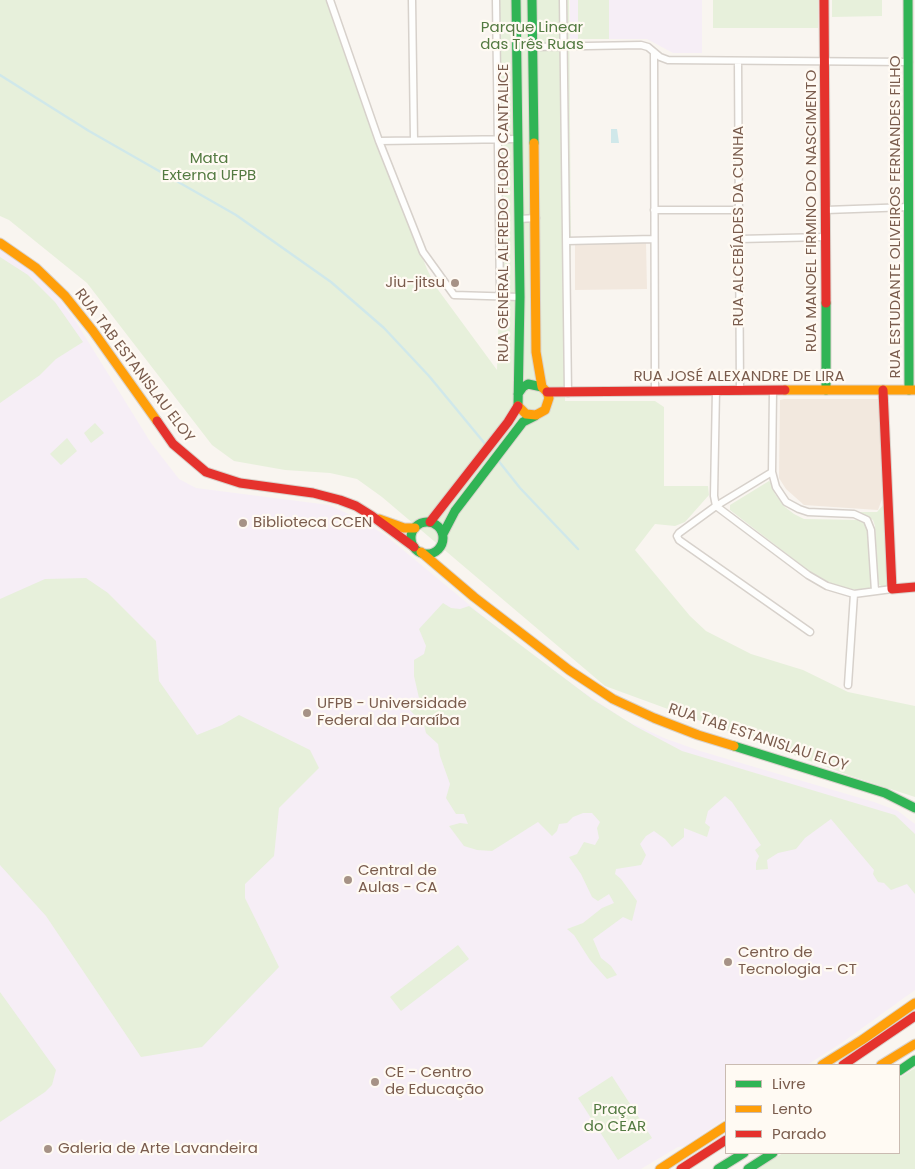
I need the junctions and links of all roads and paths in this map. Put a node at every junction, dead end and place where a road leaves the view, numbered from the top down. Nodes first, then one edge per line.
1 (330, 0) edge
2 (412, 0) edge
3 (496, 0) edge
4 (516, 0) edge
5 (532, 0) edge
6 (564, 0) edge
7 (824, 0) edge
8 (908, 0) edge
9 (912, 45) edge
10 (533, 47) junction
11 (564, 47) junction
12 (654, 52) junction
13 (738, 60) junction
14 (825, 62) junction
15 (909, 62) junction
16 (414, 140) junction
17 (497, 140) junction
18 (518, 140) junction
19 (379, 141) junction
20 (909, 207) junction
21 (654, 210) junction
22 (739, 210) junction
23 (826, 210) junction
24 (519, 218) junction
25 (536, 218) junction
26 (912, 236) edge
27 (826, 237) junction
28 (654, 239) junction
29 (739, 239) junction
30 (567, 241) junction
31 (0, 243) edge
32 (500, 296) junction
33 (520, 296) junction
34 (545, 389) junction
35 (716, 390) junction
36 (826, 390) junction
37 (883, 390) junction
38 (912, 390) edge
39 (655, 391) junction
40 (740, 391) junction
41 (773, 391) junction
42 (565, 393) junction
43 (518, 395) junction
44 (518, 406) junction
45 (547, 407) junction
46 (536, 415) junction
47 (772, 472) junction
48 (716, 506) junction
49 (372, 516) junction
50 (430, 522) junction
51 (415, 528) junction
52 (443, 534) junction
53 (418, 550) junction
54 (437, 551) junction
55 (451, 578) junction
56 (915, 587) edge
57 (892, 589) junction
58 (874, 592) junction
59 (854, 594) junction
60 (810, 632) dead end
61 (848, 685) dead end
62 (915, 808) edge
63 (915, 1003) edge
64 (915, 1016) edge
65 (915, 1044) edge
66 (915, 1060) edge
67 (824, 1064) edge
68 (844, 1064) edge
69 (883, 1064) edge
70 (900, 1070) edge
71 (725, 1127) edge
72 (725, 1141) edge
73 (742, 1154) edge
74 (771, 1154) edge
75 (660, 1169) edge
76 (681, 1169) edge
77 (718, 1169) edge
78 (748, 1169) edge

1 - 19 street
2 - 16 street
3 - 17 street, RUA GENERAL ALFREDO FLORO CANTALICE
4 - 18 main road, RUA GENERAL ALFREDO FLORO CANTALICE
5 - 10 main road, RUA GENERAL ALFREDO FLORO CANTALICE
6 - 11 street
7 - 14 main road, RUA MANOEL FIRMINO DO NASCIMENTO
8 - 9 main road, RUA ESTUDANTE OLIVEIROS FERNANDES FILHO
9 - 15 main road, RUA ESTUDANTE OLIVEIROS FERNANDES FILHO
10 - 11 street
10 - 25 main road, RUA GENERAL ALFREDO FLORO CANTALICE
11 - 12 street
11 - 30 street
12 - 13 street
12 - 21 street
13 - 14 street
13 - 22 street, RUA ALCEBÍADES DA CUNHA
14 - 15 street
14 - 23 main road, RUA MANOEL FIRMINO DO NASCIMENTO
15 - 20 main road, RUA ESTUDANTE OLIVEIROS FERNANDES FILHO
16 - 17 street
16 - 19 street
17 - 18 street
17 - 32 street, RUA GENERAL ALFREDO FLORO CANTALICE
18 - 24 main road, RUA GENERAL ALFREDO FLORO CANTALICE
19 - 32 street
20 - 23 street
20 - 26 main road, RUA ESTUDANTE OLIVEIROS FERNANDES FILHO
21 - 22 street
21 - 28 street
22 - 29 street, RUA ALCEBÍADES DA CUNHA
23 - 27 main road, RUA MANOEL FIRMINO DO NASCIMENTO
24 - 25 street
24 - 33 main road, RUA GENERAL ALFREDO FLORO CANTALICE
25 - 34 main road, RUA GENERAL ALFREDO FLORO CANTALICE
26 - 38 main road, RUA ESTUDANTE OLIVEIROS FERNANDES FILHO
27 - 29 street
27 - 36 main road, RUA MANOEL FIRMINO DO NASCIMENTO
28 - 30 street
28 - 39 street
29 - 40 street, RUA ALCEBÍADES DA CUNHA
30 - 42 street
31 - 49 main road, RUA TAB ESTANISLAU ELOY
32 - 33 street
33 - 43 main road, RUA GENERAL ALFREDO FLORO CANTALICE
34 - 42 main road, RUA JOSÉ ALEXANDRE DE LIRA
34 - 43 main road
34 - 45 main road, RUA GENERAL ALFREDO FLORO CANTALICE
35 - 39 main road, RUA JOSÉ ALEXANDRE DE LIRA
35 - 40 main road, RUA JOSÉ ALEXANDRE DE LIRA
35 - 48 street
36 - 37 main road, RUA JOSÉ ALEXANDRE DE LIRA
36 - 41 main road, RUA JOSÉ ALEXANDRE DE LIRA
37 - 38 main road, RUA JOSÉ ALEXANDRE DE LIRA
37 - 57 main road
39 - 42 main road, RUA JOSÉ ALEXANDRE DE LIRA
40 - 41 main road, RUA JOSÉ ALEXANDRE DE LIRA
41 - 47 street
42 - 45 main road
43 - 44 main road, RUA GENERAL ALFREDO FLORO CANTALICE
44 - 46 main road
44 - 50 main road
45 - 46 main road
46 - 52 main road
47 - 48 street
47 - 58 street
48 - 59 street
48 - 60 street
49 - 51 main road, RUA TAB ESTANISLAU ELOY
49 - 53 main road, RUA TAB ESTANISLAU ELOY
50 - 51 main road
50 - 52 main road
51 - 53 main road
52 - 54 main road
53 - 54 main road
53 - 55 main road, RUA TAB ESTANISLAU ELOY
54 - 55 main road, RUA TAB ESTANISLAU ELOY
55 - 62 main road, RUA TAB ESTANISLAU ELOY
56 - 57 main road
57 - 58 street
58 - 59 street
59 - 61 street
63 - 67 main road
64 - 68 main road
65 - 69 main road
66 - 70 main road
71 - 75 main road
72 - 76 main road
73 - 77 main road
74 - 78 main road

